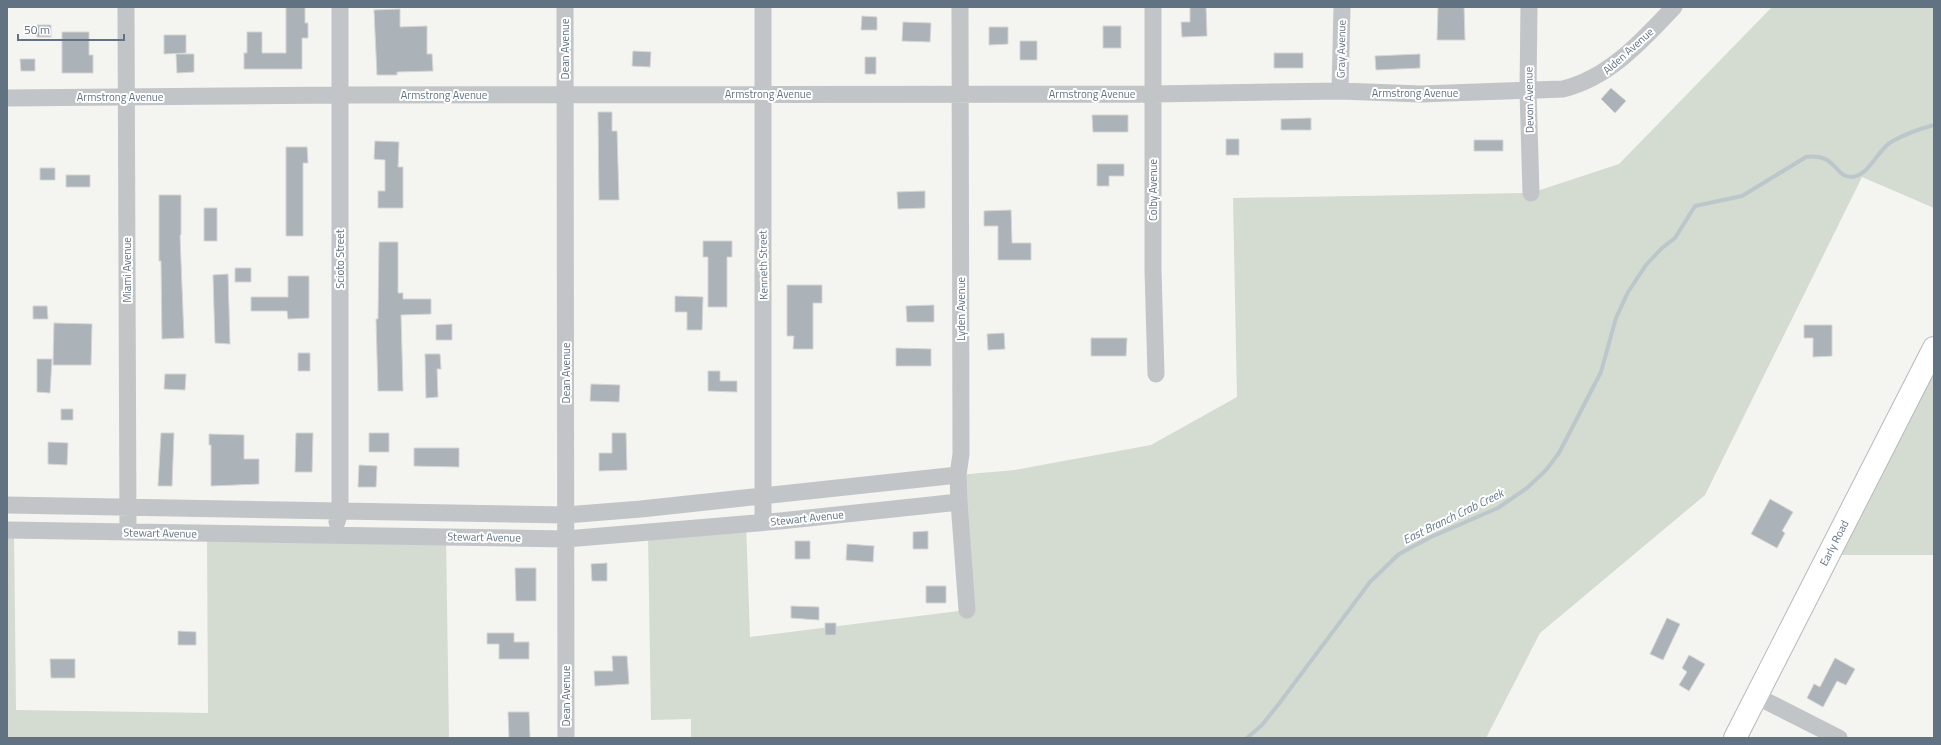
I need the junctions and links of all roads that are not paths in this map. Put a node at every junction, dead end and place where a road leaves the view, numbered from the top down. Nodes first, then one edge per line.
1 (126, 7) edge
2 (340, 7) edge
3 (565, 7) edge
4 (763, 7) edge
5 (960, 7) edge
6 (1153, 7) edge
7 (1342, 7) edge
8 (1529, 7) edge
9 (1674, 7) edge
10 (1340, 91) junction
11 (1528, 91) junction
12 (763, 94) junction
13 (960, 94) junction
14 (1153, 94) junction
15 (340, 95) junction
16 (565, 95) junction
17 (126, 97) junction
18 (7, 98) edge
19 (1531, 193) dead end
20 (1934, 348) edge
21 (1156, 374) dead end
22 (958, 475) junction
23 (763, 494) junction
24 (959, 502) junction
25 (7, 505) edge
26 (129, 507) junction
27 (340, 511) junction
28 (566, 515) junction
29 (763, 522) junction
30 (7, 530) edge
31 (128, 532) junction
32 (334, 535) junction
33 (566, 539) junction
34 (967, 610) dead end
35 (1756, 696) junction
36 (566, 738) edge
37 (1735, 738) edge
38 (1838, 738) edge

1 - 17 street, Miami Avenue
2 - 15 street, Scioto Street
3 - 16 street, Dean Avenue
4 - 12 street, Kenneth Street
5 - 13 street, Lyden Avenue
6 - 14 street, Colby Avenue
7 - 10 street, Gray Avenue
8 - 11 street, Devon Avenue
9 - 11 street, Alden Avenue
10 - 11 street, Armstrong Avenue
10 - 14 street, Armstrong Avenue
11 - 19 street, Devon Avenue
12 - 13 street, Armstrong Avenue
12 - 16 street, Armstrong Avenue
12 - 23 street, Kenneth Street
13 - 14 street, Armstrong Avenue
13 - 22 street, Lyden Avenue
14 - 21 street, Colby Avenue
15 - 16 street, Armstrong Avenue
15 - 17 street, Armstrong Avenue
15 - 27 street, Scioto Street
16 - 28 street, Dean Avenue
17 - 18 street, Armstrong Avenue
17 - 26 street, Miami Avenue
20 - 35 street, Early Road
22 - 23 street
22 - 24 street, Lyden Avenue
23 - 28 street
23 - 29 street, Kenneth Street
24 - 29 street, Stewart Avenue
24 - 34 street, Lyden Avenue
25 - 26 street
26 - 27 street
26 - 31 street, Miami Avenue
27 - 28 street
27 - 32 street, Scioto Street
28 - 33 street, Dean Avenue
29 - 33 street, Stewart Avenue
30 - 31 street, Stewart Avenue
31 - 32 street, Stewart Avenue
32 - 33 street, Stewart Avenue
33 - 36 street, Dean Avenue
35 - 37 street, Early Road
35 - 38 street

